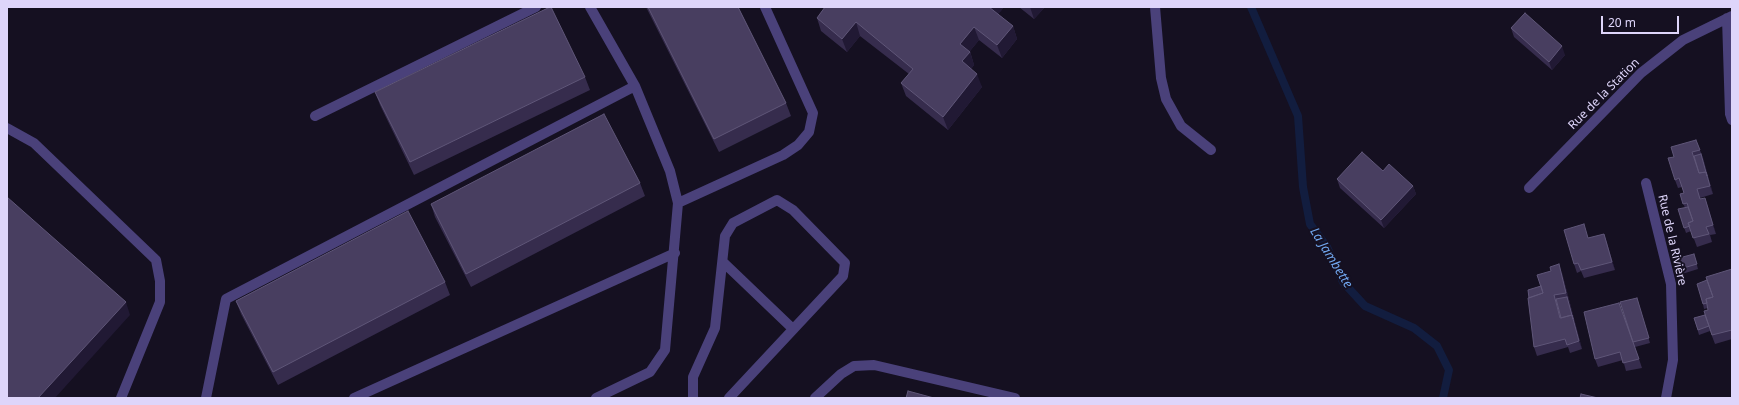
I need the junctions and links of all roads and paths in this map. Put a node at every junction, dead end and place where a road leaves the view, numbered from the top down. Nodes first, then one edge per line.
1 (536, 7) edge
2 (590, 7) edge
3 (764, 7) edge
4 (1155, 7) edge
5 (1730, 17) edge
6 (635, 86) junction
7 (315, 116) dead end
8 (1732, 120) edge
9 (7, 128) edge
10 (1211, 150) dead end
11 (1646, 183) dead end
12 (1529, 188) dead end
13 (678, 203) junction
14 (675, 253) junction
15 (723, 262) junction
16 (793, 329) junction
17 (121, 398) edge
18 (206, 398) edge
19 (354, 398) edge
20 (596, 398) edge
21 (693, 398) edge
22 (729, 398) edge
23 (815, 398) edge
24 (1015, 398) edge
25 (1666, 398) edge

1 - 7 street
2 - 6 street
3 - 13 street
4 - 10 street
5 - 8 street
5 - 12 street, Rue de la Station
6 - 13 street
6 - 18 street
9 - 17 street
11 - 25 street, Rue de la Rivière
13 - 14 street
14 - 19 street
14 - 20 street
15 - 16 street
15 - 16 street
15 - 21 street
16 - 22 street
23 - 24 street

